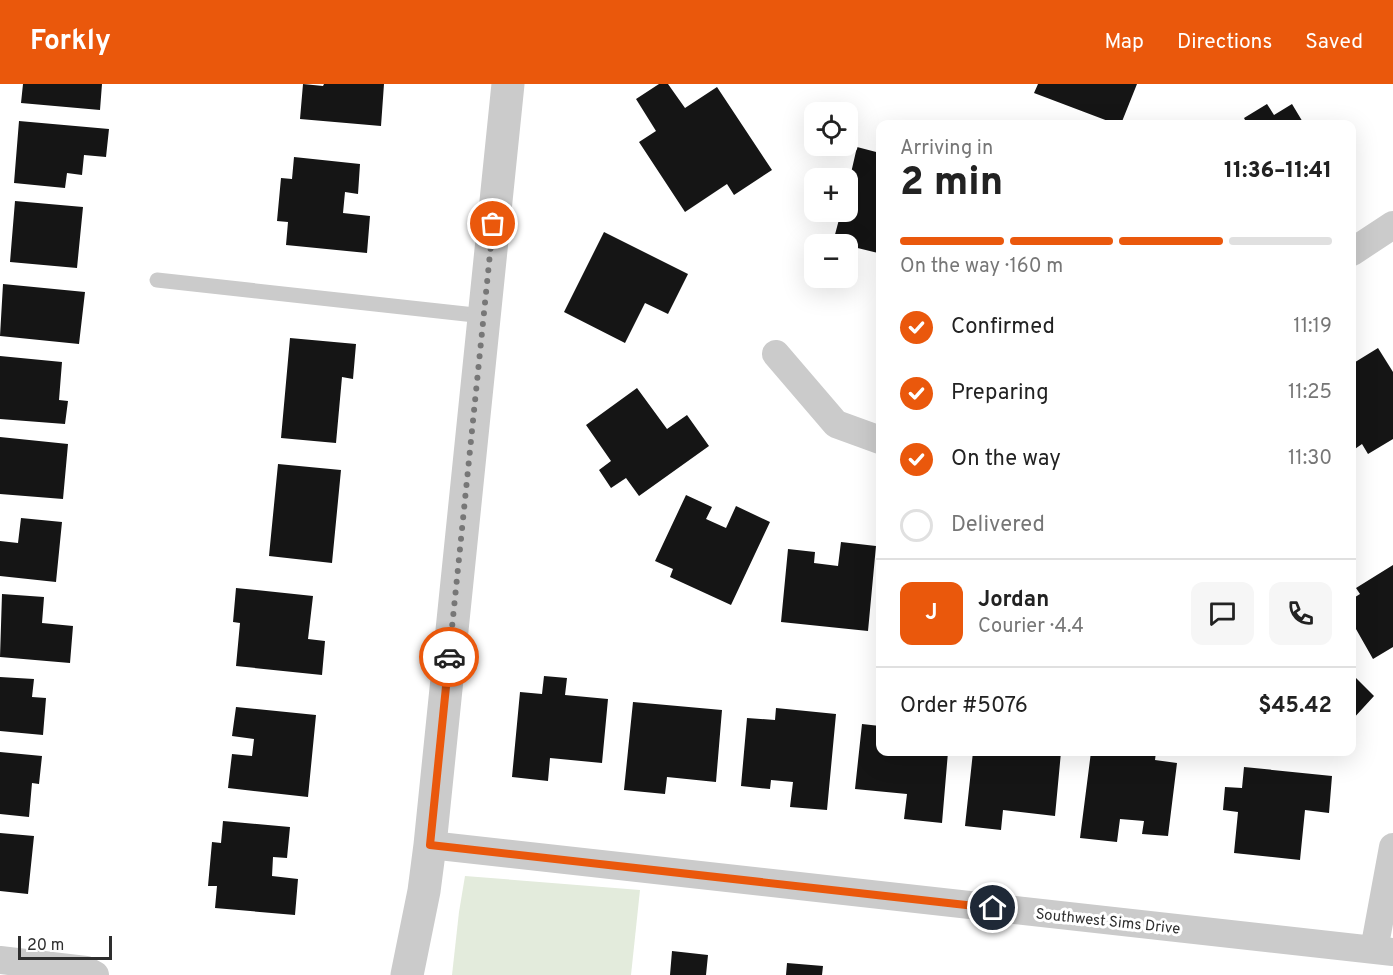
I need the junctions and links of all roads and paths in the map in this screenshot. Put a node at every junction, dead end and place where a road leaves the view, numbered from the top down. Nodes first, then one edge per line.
1 (508, 84) edge
2 (1393, 225) edge
3 (1356, 249) edge
4 (157, 280) dead end
5 (484, 316) junction
6 (776, 354) dead end
7 (876, 439) edge
8 (430, 845) junction
9 (1393, 847) edge
10 (1384, 951) edge
11 (0, 960) edge
12 (95, 975) edge
13 (407, 975) edge

1 - 5 street
2 - 3 street
4 - 5 lane
5 - 8 street
6 - 7 street
8 - 10 street, Southwest Sims Drive
8 - 13 street
9 - 10 street
11 - 12 street

